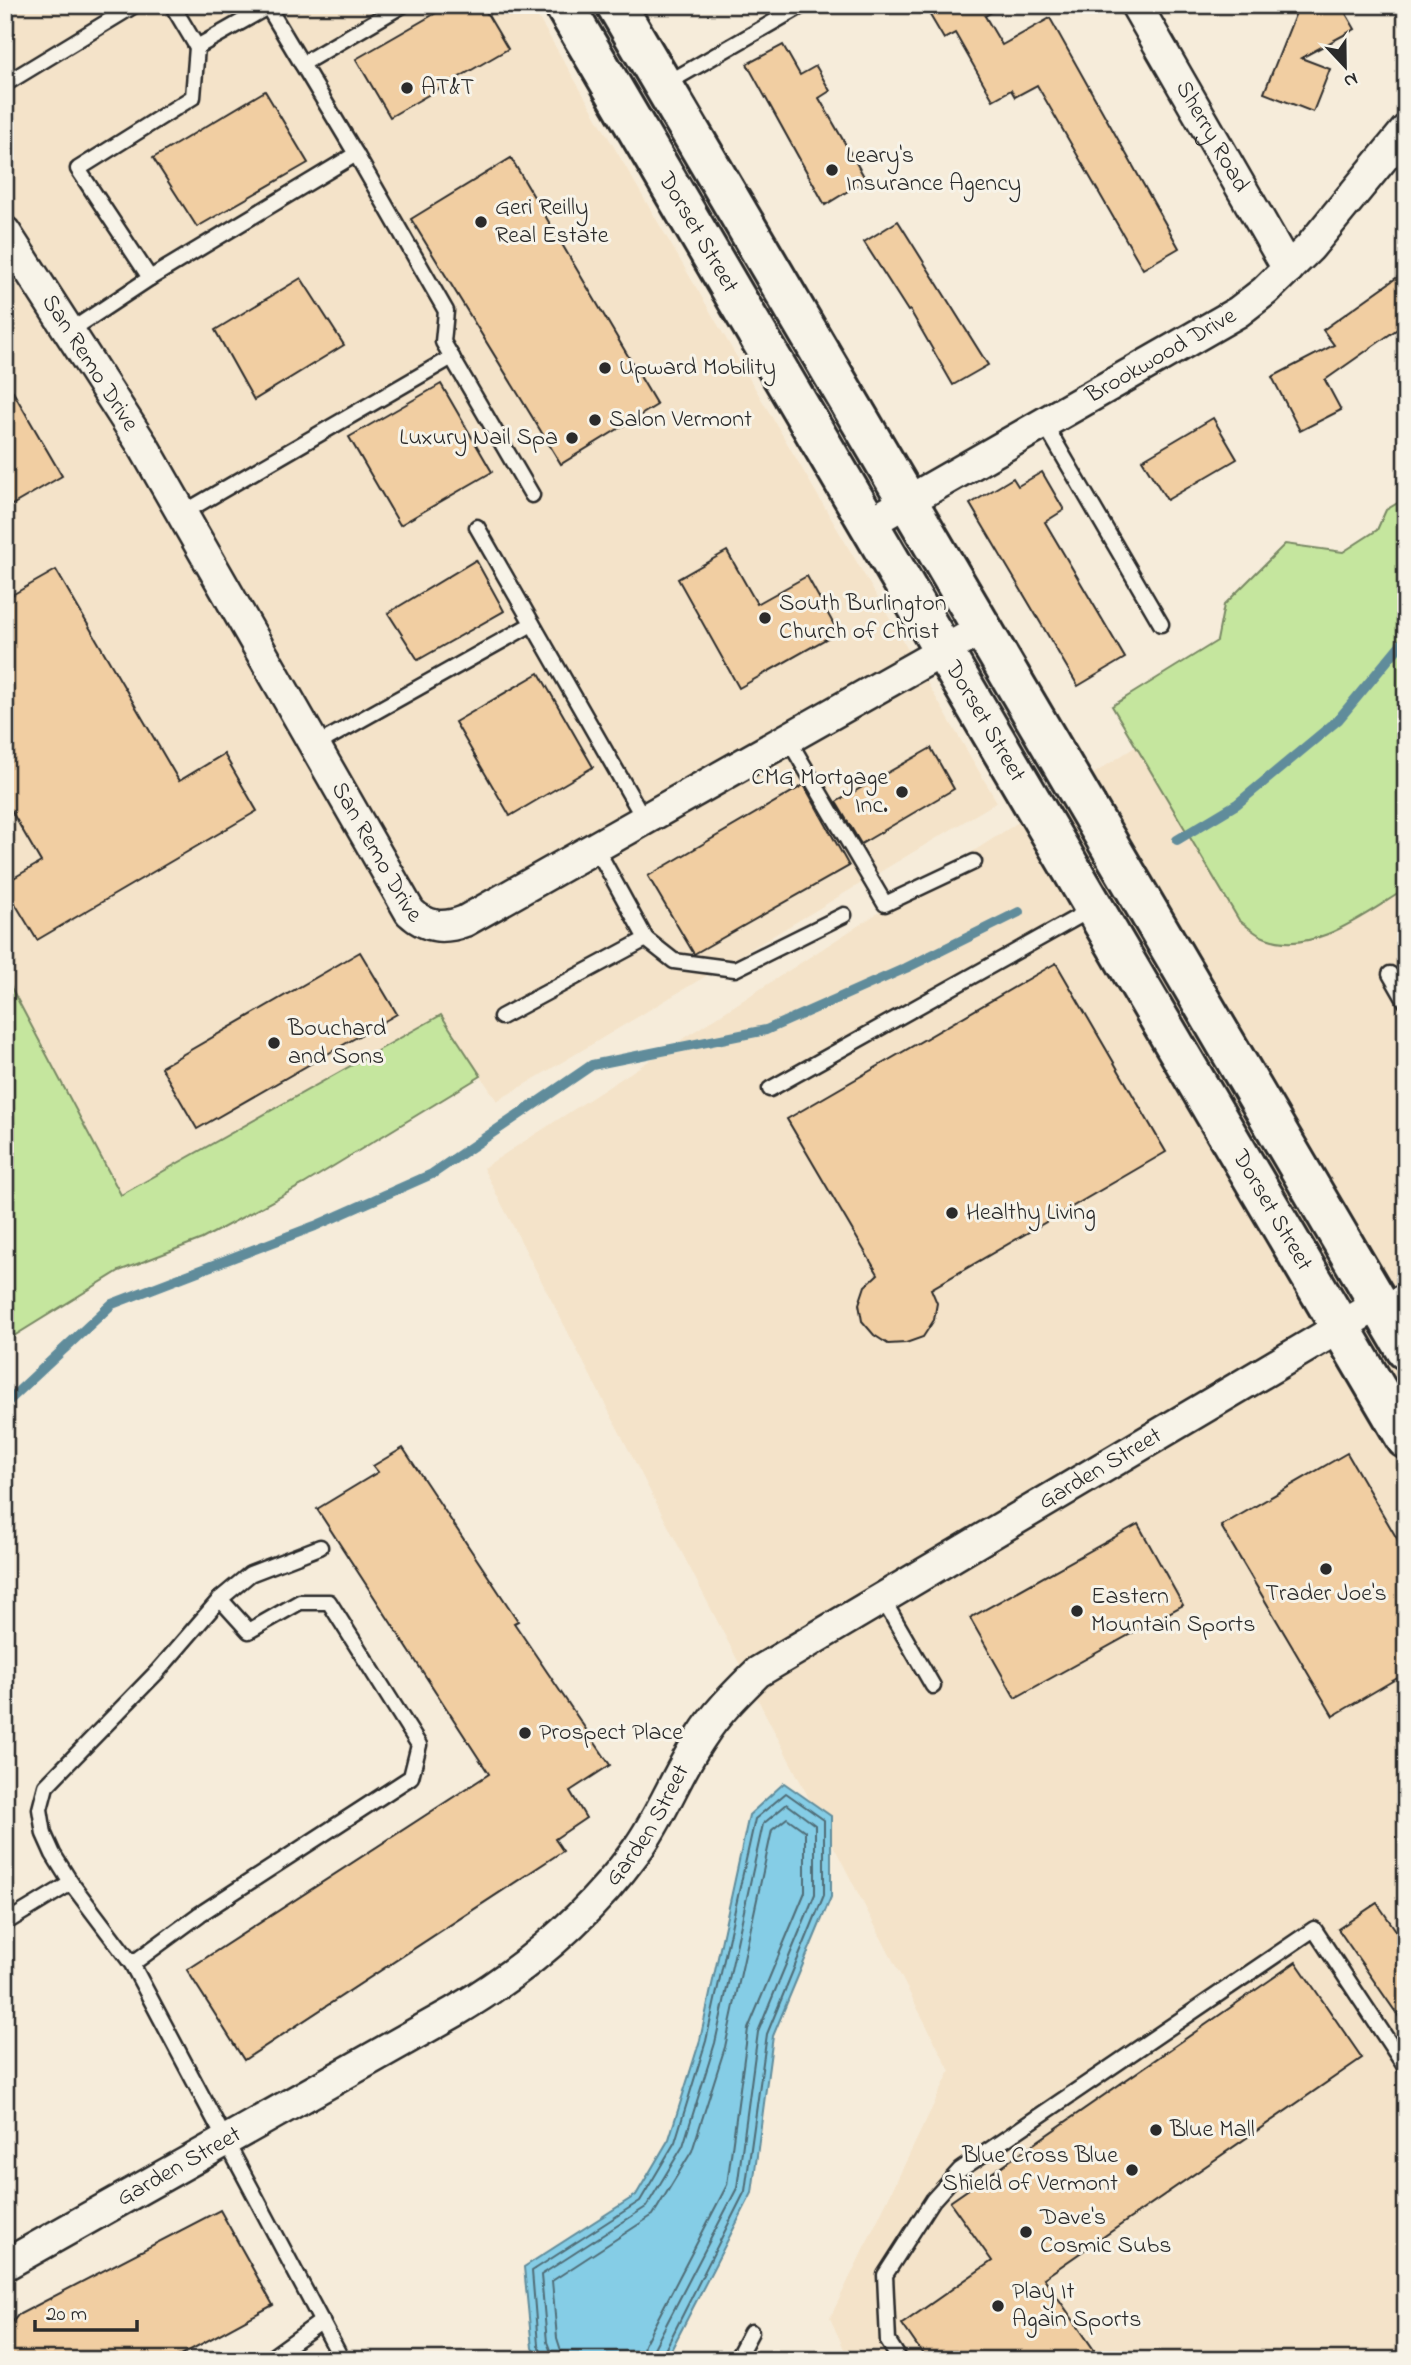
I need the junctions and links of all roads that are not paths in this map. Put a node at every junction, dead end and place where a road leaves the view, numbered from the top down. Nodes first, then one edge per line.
1 (135, 5) edge
2 (172, 5) edge
3 (403, 5) edge
4 (564, 5) edge
5 (616, 5) edge
6 (803, 5) edge
7 (1136, 5) edge
8 (269, 6) edge
9 (197, 47) junction
10 (302, 64) junction
11 (5, 84) edge
12 (663, 85) junction
13 (1406, 130) edge
14 (356, 154) junction
15 (5, 232) edge
16 (1288, 269) junction
17 (150, 278) junction
18 (70, 331) junction
19 (452, 357) junction
20 (1044, 423) junction
21 (532, 495) dead end
22 (907, 502) junction
23 (183, 513) junction
24 (868, 524) junction
25 (477, 527) dead end
26 (532, 624) junction
27 (1161, 624) dead end
28 (982, 629) junction
29 (943, 652) junction
30 (788, 739) junction
31 (316, 745) junction
32 (644, 819) junction
33 (595, 846) junction
34 (974, 862) dead end
35 (1095, 907) junction
36 (844, 915) dead end
37 (646, 939) junction
38 (1390, 974) dead end
39 (1406, 1002) edge
40 (500, 1017) dead end
41 (769, 1089) dead end
42 (1392, 1296) edge
43 (1340, 1327) junction
44 (1406, 1350) edge
45 (1406, 1439) edge
46 (320, 1547) dead end
47 (882, 1598) junction
48 (220, 1599) junction
49 (933, 1686) dead end
50 (71, 1883) junction
51 (5, 1923) edge
52 (132, 1964) junction
53 (1406, 2068) edge
54 (225, 2139) junction
55 (5, 2265) edge
56 (322, 2321) junction
57 (751, 2332) dead end
58 (268, 2360) edge
59 (342, 2360) edge
60 (736, 2360) edge
61 (900, 2360) edge

1 - 11 lane
2 - 9 lane
3 - 10 lane
4 - 24 main road, Dorset Street
5 - 12 main road, Dorset Street
6 - 12 lane
7 - 16 street, Sherry Road
8 - 9 lane
8 - 10 lane
9 - 17 lane
10 - 14 lane
12 - 22 main road, Dorset Street
13 - 16 street, Brookwood Drive
14 - 17 lane
14 - 19 lane
15 - 18 street, San Remo Drive
16 - 20 street, Brookwood Drive
17 - 18 lane
18 - 23 street, San Remo Drive
19 - 21 lane
19 - 23 lane
20 - 22 street, Brookwood Drive
20 - 27 lane
22 - 24 street, Brookwood Drive
22 - 28 main road, Dorset Street
23 - 31 street, San Remo Drive
24 - 29 main road, Dorset Street
25 - 26 lane
26 - 31 lane
26 - 32 lane
28 - 29 street, San Remo Drive
28 - 42 main road, Dorset Street
29 - 30 street, San Remo Drive
29 - 35 main road, Dorset Street
30 - 32 street, San Remo Drive
30 - 34 lane
31 - 33 street, San Remo Drive
32 - 33 street, San Remo Drive
33 - 37 lane
35 - 41 lane
35 - 43 main road, Dorset Street
36 - 37 lane
37 - 40 lane
38 - 39 lane
42 - 43 street, Garden Street
42 - 44 main road, Dorset Street
43 - 45 main road, Dorset Street
43 - 47 street, Garden Street
46 - 48 lane
47 - 49 lane
47 - 54 street, Garden Street
48 - 50 lane
48 - 52 lane
50 - 51 lane
50 - 52 lane
52 - 54 lane
53 - 61 lane
54 - 55 street, Garden Street
54 - 56 lane
56 - 58 lane
56 - 59 lane
57 - 60 lane

